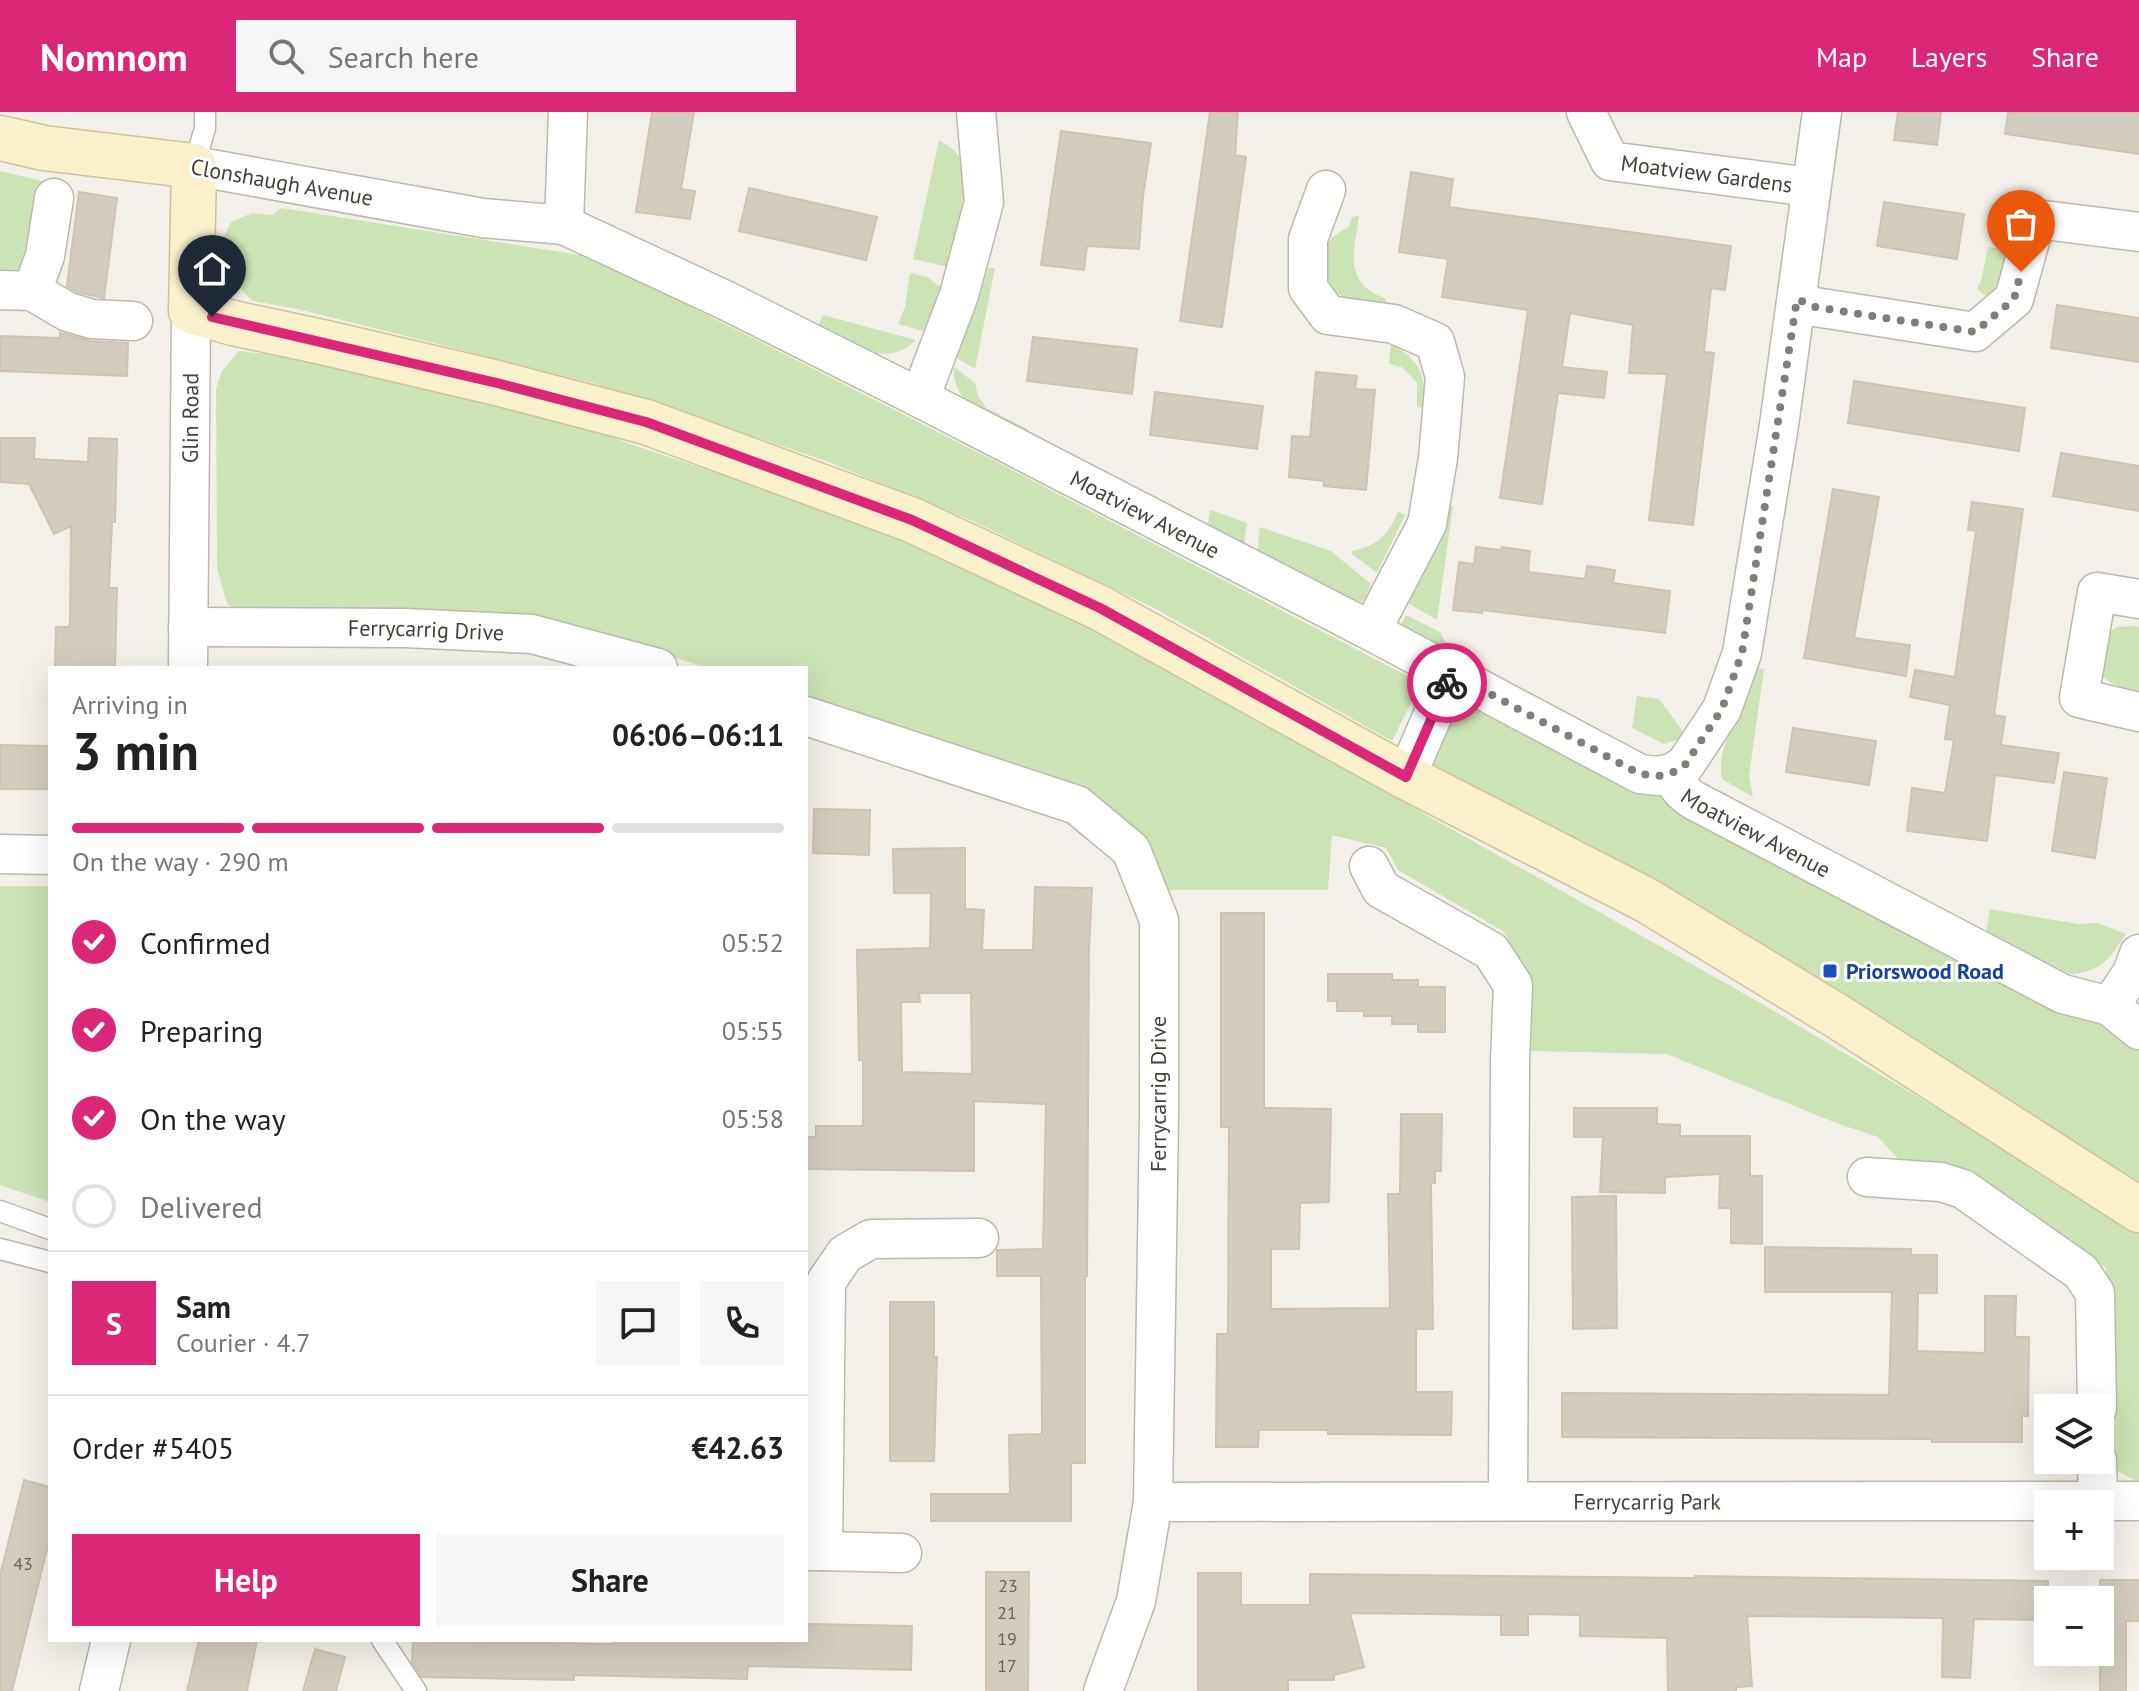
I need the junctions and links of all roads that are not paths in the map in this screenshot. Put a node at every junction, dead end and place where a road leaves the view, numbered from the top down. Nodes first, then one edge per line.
1 (205, 112) edge
2 (568, 112) edge
3 (976, 112) edge
4 (1586, 112) edge
5 (1822, 112) edge
6 (0, 138) edge
7 (194, 166) junction
8 (1810, 187) junction
9 (1326, 190) dead end
10 (54, 198) dead end
11 (564, 225) junction
12 (2139, 232) edge
13 (16, 290) edge
14 (1797, 299) junction
15 (191, 311) junction
16 (133, 321) dead end
17 (920, 398) junction
18 (2139, 599) edge
19 (188, 627) junction
20 (1371, 631) junction
21 (188, 666) edge
22 (651, 666) edge
23 (1451, 673) junction
24 (2139, 712) edge
25 (808, 717) edge
26 (1672, 773) junction
27 (1406, 777) junction
28 (0, 854) edge
29 (48, 855) edge
30 (1369, 866) dead end
31 (2139, 954) edge
32 (2125, 1018) edge
33 (1867, 1177) dead end
34 (2139, 1210) edge
35 (0, 1211) edge
36 (48, 1228) edge
37 (979, 1238) dead end
38 (0, 1249) edge
39 (48, 1261) edge
40 (2097, 1394) edge
41 (1508, 1500) junction
42 (2034, 1501) edge
43 (2114, 1501) edge
44 (2139, 1501) edge
45 (1153, 1502) junction
46 (815, 1551) edge
47 (902, 1553) dead end
48 (111, 1642) edge
49 (392, 1644) edge
50 (99, 1691) edge
51 (416, 1691) edge
52 (1103, 1691) edge

1 - 7 lane
2 - 11 street
3 - 17 street
4 - 8 street, Moatview Gardens
5 - 8 street, Moatview Gardens
6 - 7 street, Clonshaugh Avenue
7 - 11 street, Clonshaugh Avenue
7 - 15 street, Glin Road
8 - 14 street, Moatview Gardens
9 - 20 street
10 - 13 street
11 - 17 street, Moatview Avenue
12 - 14 street
13 - 16 street
14 - 26 street, Moatview Gardens
15 - 19 street, Glin Road
15 - 27 street
17 - 20 street, Moatview Avenue
18 - 24 street
19 - 21 street, Glin Road
19 - 22 street, Ferrycarrig Drive
20 - 23 street, Moatview Avenue
23 - 26 street, Moatview Avenue
23 - 27 street
25 - 45 street, Ferrycarrig Drive
26 - 32 street, Moatview Avenue
27 - 34 street
28 - 29 street
30 - 41 street
31 - 32 street, Moatview Avenue
33 - 40 street
35 - 36 lane
37 - 46 street
38 - 39 lane
41 - 42 street, Ferrycarrig Park
41 - 45 street, Ferrycarrig Park
43 - 44 street, Ferrycarrig Park
45 - 52 street, Ferrycarrig Drive
46 - 47 street
48 - 50 street
49 - 51 lane

